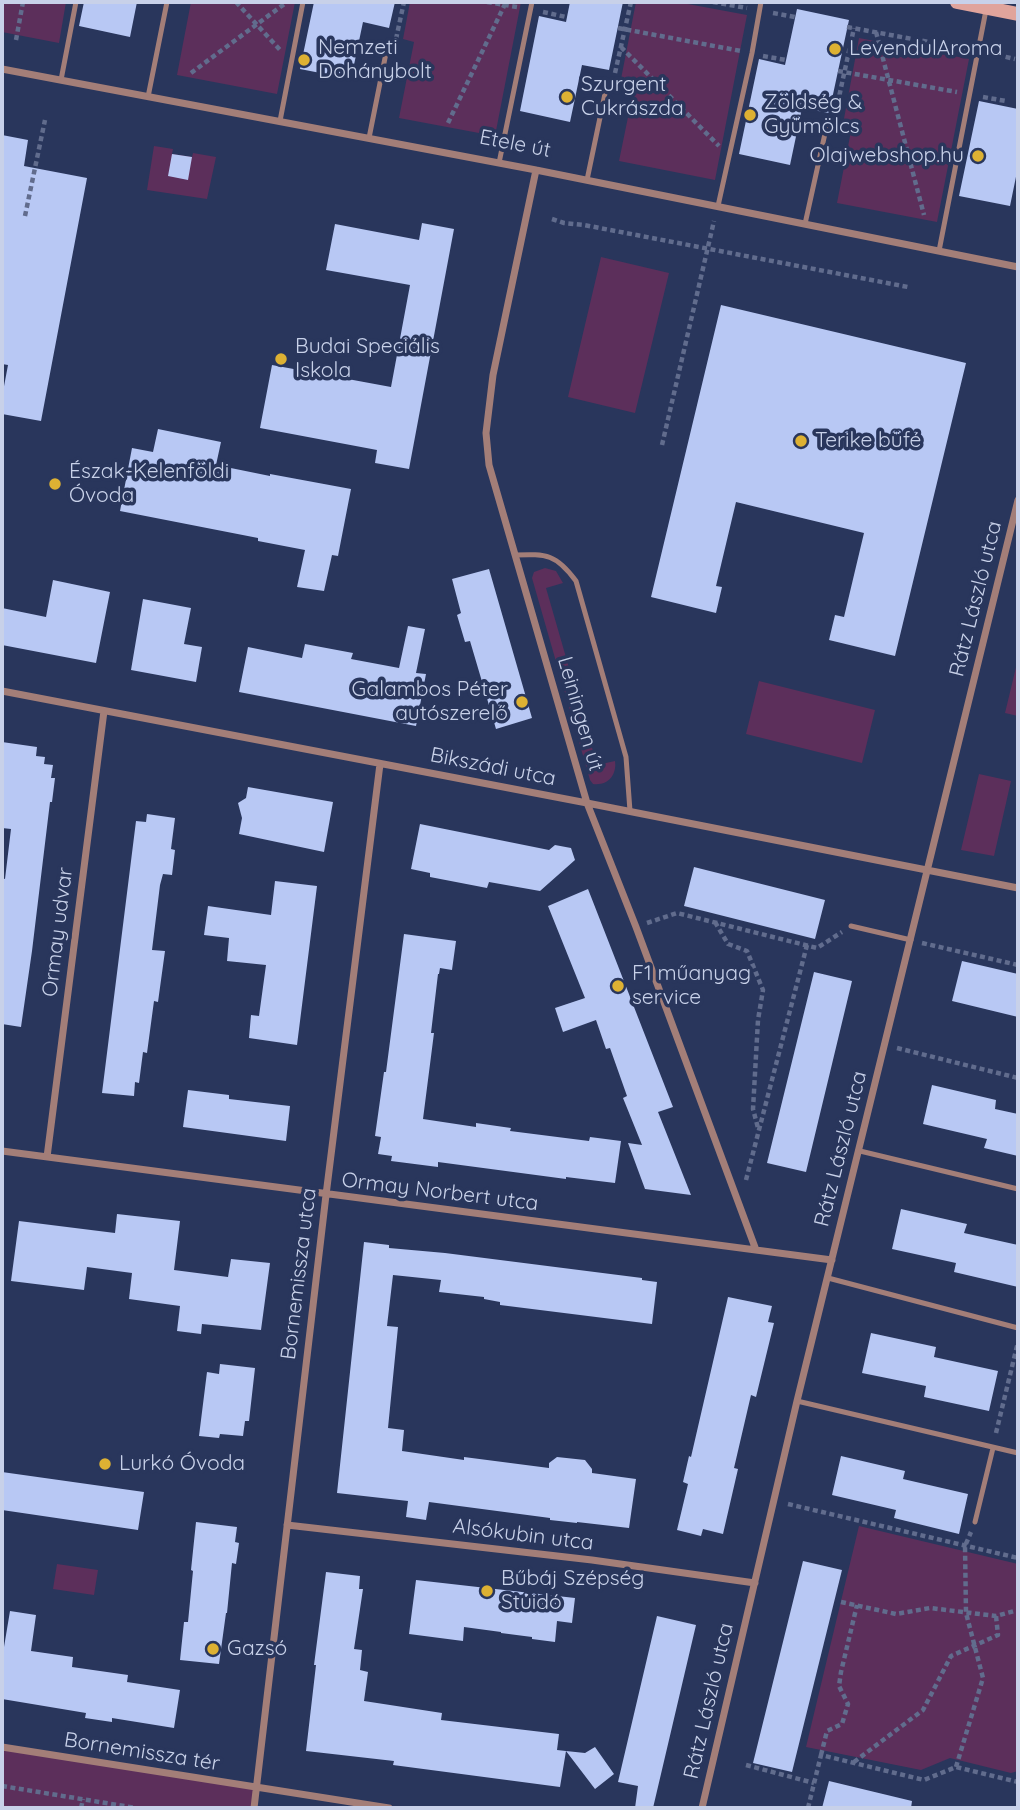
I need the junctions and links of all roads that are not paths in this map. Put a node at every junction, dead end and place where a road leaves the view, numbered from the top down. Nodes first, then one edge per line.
1 (76, 2) edge
2 (167, 2) edge
3 (303, 2) edge
4 (532, 2) edge
5 (761, 2) edge
6 (957, 2) edge
7 (987, 8) junction
8 (1018, 14) edge
9 (387, 48) road end
10 (2, 69) edge
11 (61, 80) junction
12 (607, 84) road end
13 (148, 97) junction
14 (279, 121) junction
15 (826, 129) road end
16 (369, 138) junction
17 (499, 163) junction
18 (536, 170) junction
19 (587, 180) junction
20 (718, 206) junction
21 (805, 224) junction
22 (939, 251) junction
23 (1018, 267) edge
24 (1018, 500) edge
25 (1009, 539) junction
26 (1018, 541) edge
27 (515, 555) junction
28 (2, 691) edge
29 (104, 711) junction
30 (380, 764) junction
31 (587, 803) junction
32 (630, 811) junction
33 (928, 870) junction
34 (1018, 888) edge
35 (851, 926) road end
36 (911, 940) junction
37 (860, 1151) junction
38 (2, 1152) edge
39 (47, 1157) junction
40 (1018, 1189) edge
41 (326, 1195) junction
42 (756, 1250) junction
43 (832, 1260) junction
44 (828, 1278) junction
45 (1018, 1328) edge
46 (797, 1401) junction
47 (993, 1448) junction
48 (1018, 1453) edge
49 (975, 1522) road end
50 (287, 1525) junction
51 (755, 1583) junction
52 (2, 1747) edge
53 (257, 1788) junction
54 (254, 1808) edge
55 (390, 1808) edge
56 (702, 1808) edge

1 - 11 lane
2 - 13 lane
3 - 14 lane
4 - 17 lane
5 - 20 lane
6 - 7 main road
7 - 8 main road
7 - 22 lane
9 - 16 lane
10 - 11 street, Etele út
11 - 13 street, Etele út
12 - 19 lane
13 - 14 street, Etele út
14 - 16 street, Etele út
15 - 21 lane
16 - 17 street, Etele út
17 - 18 street, Etele út
18 - 19 street, Etele út
18 - 27 street, Leiningen út
19 - 20 street, Etele út
20 - 21 street, Etele út
21 - 22 street, Etele út
22 - 23 street, Etele út
24 - 25 street, Rátz László utca
25 - 26 street
25 - 33 street, Rátz László utca
27 - 31 street, Leiningen út
27 - 32 lane
28 - 29 street, Bikszádi utca
29 - 30 street, Bikszádi utca
29 - 39 street, Ormay udvar
30 - 31 street, Bikszádi utca
30 - 41 street, Bornemissza utca
31 - 32 street, Bikszádi utca
31 - 42 street, Leiningen út
32 - 33 street, Bikszádi utca
33 - 34 street, Bikszádi utca
33 - 36 street, Rátz László utca
35 - 36 lane
36 - 37 street, Rátz László utca
37 - 40 lane
37 - 43 street, Rátz László utca
38 - 39 street, Ormay Norbert utca
39 - 41 street, Ormay Norbert utca
41 - 42 street, Ormay Norbert utca
41 - 50 street, Bornemissza utca
42 - 43 street, Ormay Norbert utca
43 - 44 street, Rátz László utca
44 - 45 lane
44 - 46 street, Rátz László utca
46 - 47 lane
46 - 51 street, Rátz László utca
47 - 48 lane
47 - 49 lane
50 - 51 street, Alsókubin utca
50 - 53 street, Bornemissza utca
51 - 56 street, Rátz László utca
52 - 53 street, Bornemissza tér
53 - 54 street
53 - 55 street, Bornemissza tér

